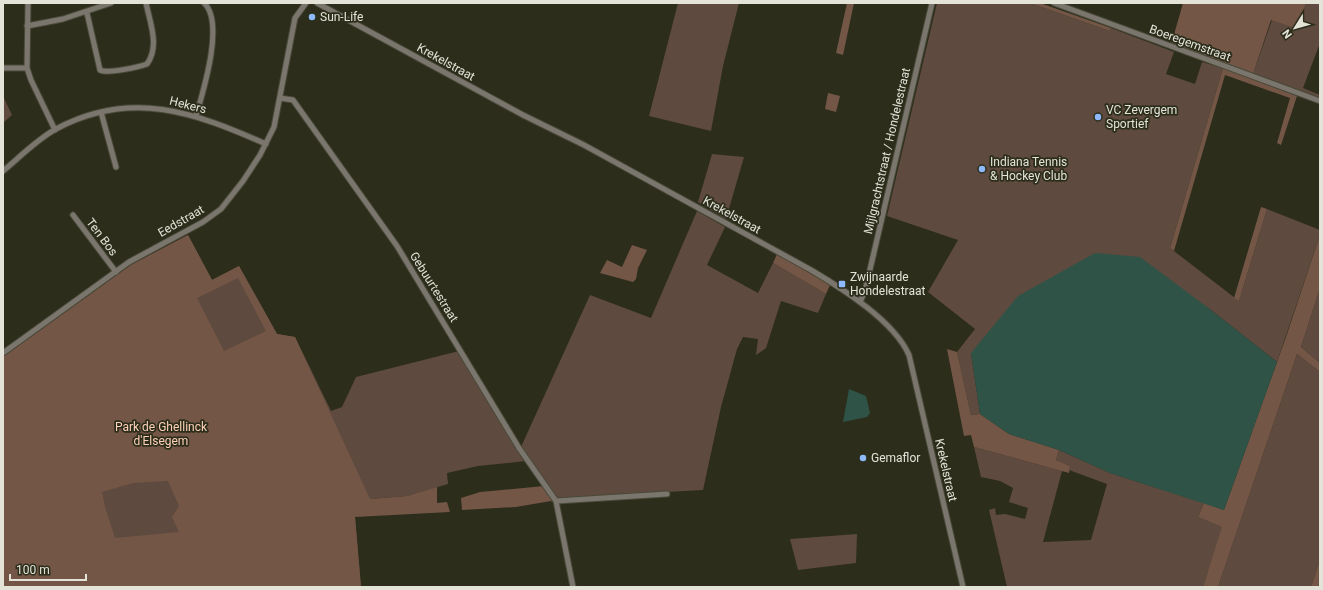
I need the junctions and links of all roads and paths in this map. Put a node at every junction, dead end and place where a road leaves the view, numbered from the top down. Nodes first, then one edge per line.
1 (28, 3) edge
2 (112, 3) edge
3 (146, 3) edge
4 (204, 3) edge
5 (306, 3) edge
6 (317, 3) edge
7 (932, 3) edge
8 (1054, 3) edge
9 (87, 13) junction
10 (27, 26) junction
11 (3, 68) edge
12 (27, 68) junction
13 (280, 98) junction
14 (1320, 101) edge
15 (101, 112) junction
16 (196, 116) junction
17 (55, 130) junction
18 (266, 144) junction
19 (116, 167) dead end
20 (3, 171) edge
21 (73, 215) dead end
22 (116, 272) junction
23 (860, 302) junction
24 (3, 353) edge
25 (667, 494) dead end
26 (556, 501) junction
27 (573, 587) edge
28 (963, 587) edge

1 - 10 street
2 - 9 street
3 - 9 street
4 - 16 street
5 - 13 street, Eedstraat
6 - 23 street, Krekelstraat
7 - 23 street, Mijlgrachtstraat / Hondelestraat
8 - 14 street, Boeregemstraat
9 - 10 street
10 - 12 street
11 - 12 street
12 - 17 street
13 - 18 street, Eedstraat
13 - 26 street, Gebuurtestraat
15 - 16 street, Hekers
15 - 17 street, Hekers
15 - 19 street
16 - 18 street, Hekers
17 - 20 street, Hekers
18 - 22 street, Eedstraat
21 - 22 street, Ten Bos
22 - 24 street, Eedstraat
23 - 28 street, Krekelstraat
25 - 26 street
26 - 27 street, Gebuurtestraat

